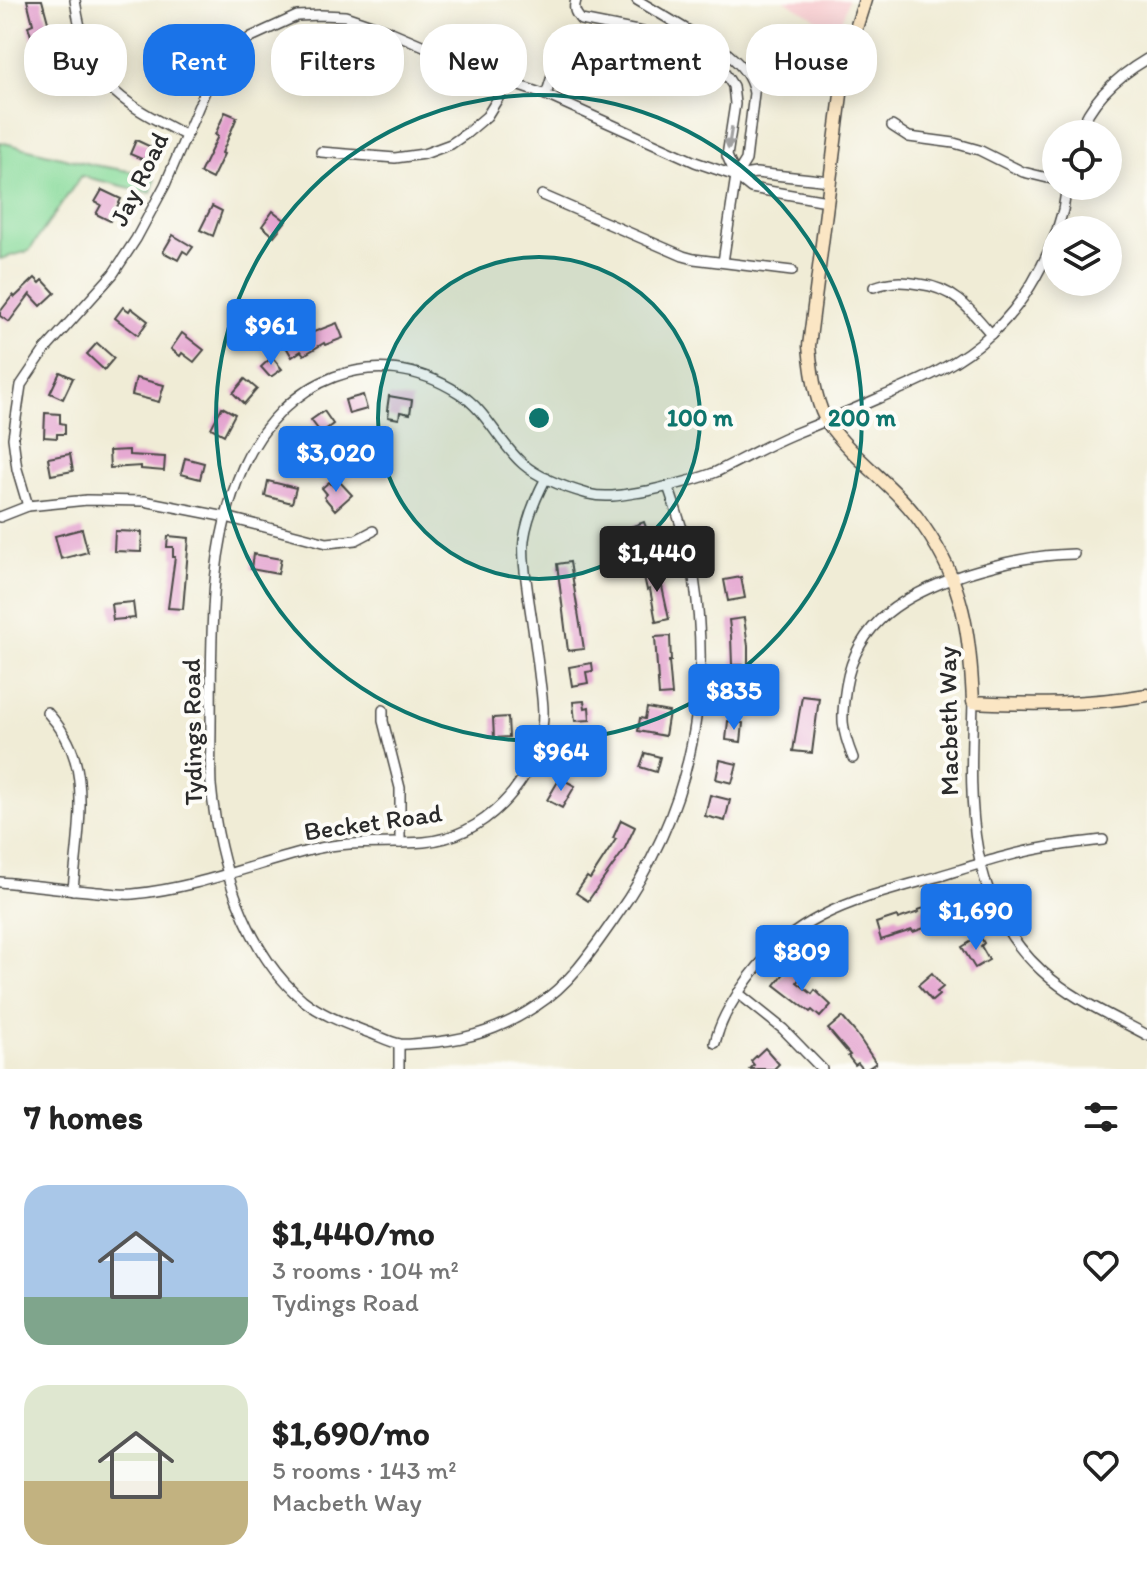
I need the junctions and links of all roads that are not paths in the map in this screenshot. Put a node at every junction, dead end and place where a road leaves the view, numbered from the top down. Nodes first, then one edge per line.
1 (75, 0) edge
2 (576, 0) edge
3 (637, 0) edge
4 (865, 0) edge
5 (420, 44) edge
6 (1147, 59) edge
7 (499, 96) edge
8 (548, 96) edge
9 (1086, 120) edge
10 (892, 126) dead end
11 (185, 135) junction
12 (321, 152) dead end
13 (736, 176) junction
14 (1042, 177) edge
15 (830, 181) junction
16 (542, 195) dead end
17 (827, 201) junction
18 (723, 262) junction
19 (1042, 262) edge
20 (792, 271) dead end
21 (874, 287) dead end
22 (991, 334) junction
23 (826, 421) junction
24 (546, 478) junction
25 (668, 486) junction
26 (28, 506) junction
27 (0, 517) edge
28 (226, 517) junction
29 (373, 531) dead end
30 (1074, 554) dead end
31 (952, 579) junction
32 (1147, 695) edge
33 (973, 702) junction
34 (383, 710) dead end
35 (47, 712) dead end
36 (853, 758) dead end
37 (1103, 840) dead end
38 (400, 843) junction
39 (979, 863) junction
40 (229, 874) junction
41 (0, 882) edge
42 (73, 890) junction
43 (738, 993) junction
44 (1147, 1035) edge
45 (715, 1043) dead end
46 (399, 1044) junction
47 (399, 1069) edge
48 (822, 1069) edge

1 - 11 street
2 -> 13 street
3 - 13 street
4 - 15 street, Macbeth Way
5 - 11 street, Jay Road
6 - 9 street
7 - 12 street
8 - 13 street, Jay Road
10 - 14 street
11 - 26 street, Jay Road
13 - 15 street, Jay Road
13 - 17 street, Jay Road
13 - 18 street
15 - 17 street, Macbeth Way
16 - 18 street
17 - 23 street, Macbeth Way
18 - 20 street
19 - 22 street, Tydings Road
21 - 22 street
22 - 23 street, Tydings Road
23 - 25 street, Tydings Road
23 - 31 street, Macbeth Way
24 - 25 street, Tydings Road
24 - 28 street, Tydings Road
24 - 38 street, Becket Road
25 - 46 street, Tydings Road
26 - 27 street
26 - 28 street
28 - 29 street
28 - 40 street, Tydings Road
30 - 31 street
31 - 33 street, Macbeth Way
31 - 36 street
32 - 33 street
33 - 39 street, Macbeth Way
34 - 38 street
35 - 42 street
37 - 39 street
38 - 40 street, Becket Road
39 - 43 street
39 - 44 street, Macbeth Way
40 - 42 street, Becket Road
40 - 46 street, Tydings Road
41 - 42 street, Becket Road
43 - 45 street
43 - 48 street
46 - 47 street

